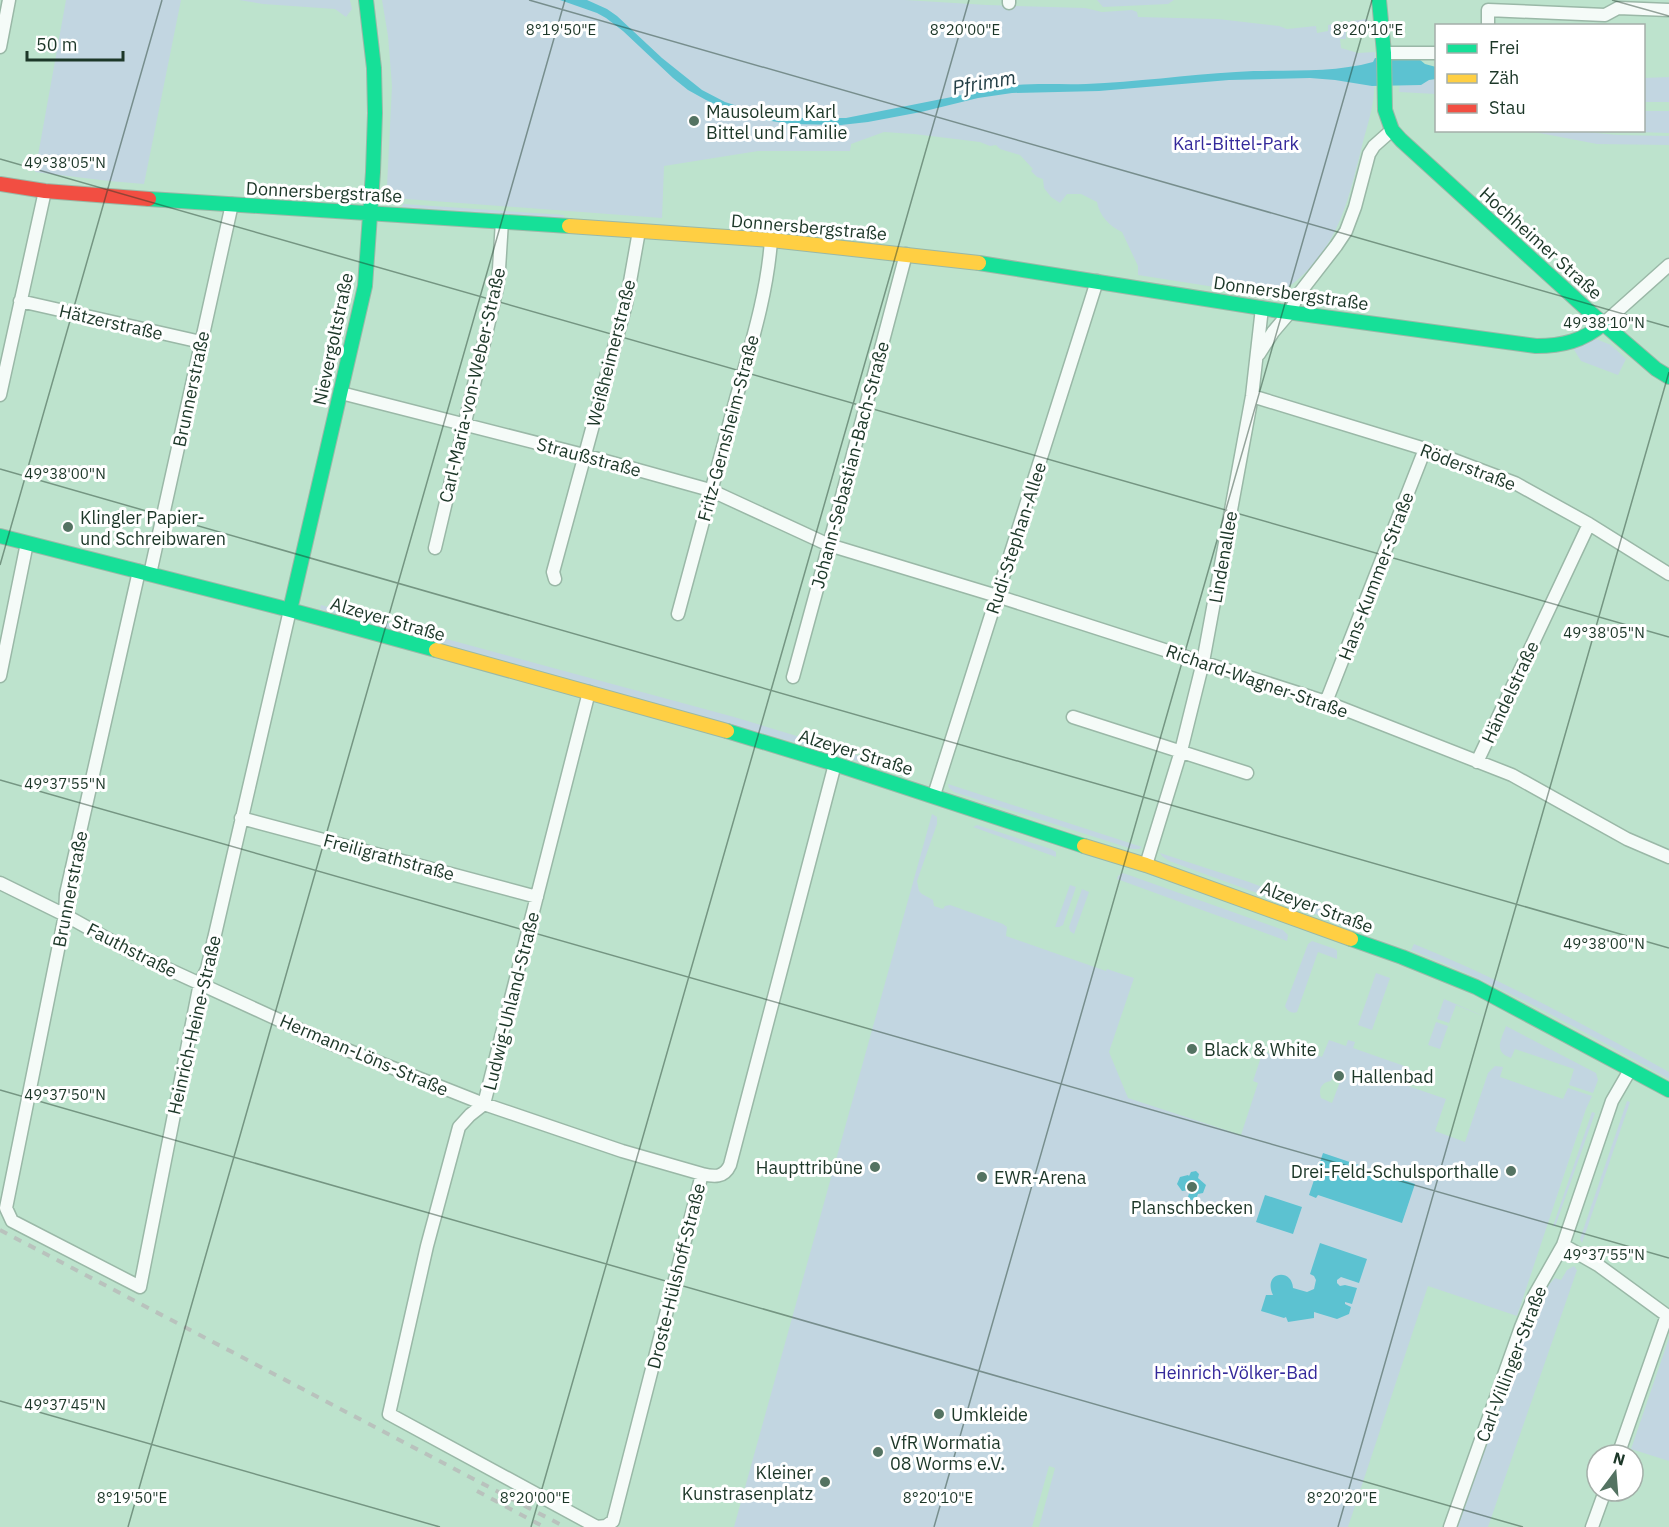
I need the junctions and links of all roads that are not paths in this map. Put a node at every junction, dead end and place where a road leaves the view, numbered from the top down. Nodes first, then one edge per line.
1 (9, 0) edge
2 (366, 0) edge
3 (1379, 0) edge
4 (1669, 10) edge
5 (1488, 24) edge
6 (0, 47) edge
7 (1435, 53) edge
8 (1384, 54) junction
9 (1392, 130) junction
10 (0, 184) edge
11 (45, 190) junction
12 (232, 204) junction
13 (371, 213) junction
14 (502, 221) junction
15 (639, 231) junction
16 (771, 240) junction
17 (906, 254) junction
18 (1669, 265) edge
19 (1097, 281) junction
20 (20, 301) junction
21 (1262, 308) junction
22 (1290, 312) junction
23 (1604, 324) junction
24 (201, 342) junction
25 (1256, 361) junction
26 (1669, 377) edge
27 (341, 393) junction
28 (0, 395) edge
29 (1252, 396) junction
30 (464, 424) junction
31 (1425, 449) junction
32 (584, 455) junction
33 (710, 490) junction
34 (1589, 524) junction
35 (0, 536) edge
36 (27, 543) junction
37 (829, 545) junction
38 (435, 548) dead end
39 (145, 573) junction
40 (1669, 574) edge
41 (555, 579) dead end
42 (997, 596) junction
43 (290, 610) junction
44 (678, 614) dead end
45 (1203, 662) junction
46 (0, 676) edge
47 (793, 677) dead end
48 (589, 692) junction
49 (1326, 702) junction
50 (1074, 717) dead end
51 (1181, 751) junction
52 (1477, 762) junction
53 (836, 764) junction
54 (1247, 772) dead end
55 (934, 795) junction
56 (241, 818) junction
57 (1669, 857) edge
58 (1146, 865) junction
59 (0, 883) edge
60 (537, 897) junction
61 (65, 915) junction
62 (200, 983) junction
63 (1630, 1070) junction
64 (1669, 1090) edge
65 (484, 1104) junction
66 (702, 1174) junction
67 (6, 1208) joint
68 (1563, 1245) junction
69 (1668, 1316) edge
70 (1622, 1443) edge
71 (475, 1460) joint
72 (1601, 1503) edge
73 (1450, 1527) edge
74 (1593, 1527) edge

1 - 6 street
2 - 13 street, Nievergoltstraße
3 - 8 street
4 - 5 street
7 - 8 street
8 - 9 street
9 - 22 street, Lindenallee
9 - 23 street, Hochheimer Straße
10 - 11 street, Donnersbergstraße
11 - 12 street, Donnersbergstraße
11 - 20 street
12 - 13 street, Donnersbergstraße
12 - 24 street, Brunnerstraße
13 - 14 street, Donnersbergstraße
13 - 27 street, Nievergoltstraße
14 - 15 street, Donnersbergstraße
14 - 30 street, Carl-Maria-von-Weber-Straße
15 - 16 street, Donnersbergstraße
15 - 32 street, Weißheimerstraße
16 - 17 street, Donnersbergstraße
16 - 33 street, Fritz-Gernsheim-Straße
17 - 19 street, Donnersbergstraße
17 - 37 street, Johann-Sebastian-Bach-Straße
18 - 23 street
19 - 21 street, Donnersbergstraße
19 - 42 street, Rudi-Stephan-Allee
20 - 24 street, Hätzerstraße
20 - 28 street
21 - 22 street, Donnersbergstraße
21 - 25 street, Lindenallee
22 - 23 street, Donnersbergstraße
22 - 25 street, Lindenallee
23 - 26 street, Hochheimer Straße
24 - 39 street, Brunnerstraße
25 - 29 street, Lindenallee
27 - 30 street, Straußstraße
27 - 43 street, Nievergoltstraße
29 - 31 street, Röderstraße
29 - 45 street, Lindenallee
30 - 32 street, Straußstraße
30 - 38 street, Carl-Maria-von-Weber-Straße
31 - 34 street, Röderstraße
31 - 49 street, Hans-Kummer-Straße
32 - 33 street, Straußstraße
32 - 41 street, Weißheimerstraße
33 - 37 street, Straußstraße
33 - 44 street, Fritz-Gernsheim-Straße
34 - 40 street, Röderstraße
34 - 52 street, Händelstraße
35 - 36 street, Alzeyer Straße
36 - 39 street, Alzeyer Straße
36 - 46 street
37 - 42 street, Richard-Wagner-Straße
37 - 47 street, Johann-Sebastian-Bach-Straße
39 - 43 street, Alzeyer Straße
39 - 61 street, Brunnerstraße
42 - 45 street, Richard-Wagner-Straße
42 - 55 street, Rudi-Stephan-Allee
43 - 48 street, Alzeyer Straße
43 - 56 street, Heinrich-Heine-Straße
45 - 49 street, Richard-Wagner-Straße
45 - 51 street, Lindenallee
48 - 53 street, Alzeyer Straße
48 - 60 street, Ludwig-Uhland-Straße
49 - 52 street, Richard-Wagner-Straße
50 - 51 street
51 - 54 street
51 - 58 street, Lindenallee
52 - 57 street, Richard-Wagner-Straße
53 - 55 street, Alzeyer Straße
53 - 66 street, Droste-Hülshoff-Straße
55 - 58 street, Alzeyer Straße
56 - 60 street, Freiligrathstraße
56 - 62 street, Heinrich-Heine-Straße
58 - 63 street, Alzeyer Straße
59 - 61 street, Fauthstraße
60 - 65 street, Ludwig-Uhland-Straße
61 - 62 street, Fauthstraße
61 - 67 street, Brunnerstraße
62 - 65 street, Hermann-Löns-Straße
62 - 67 street, Heinrich-Heine-Straße
63 - 64 street, Alzeyer Straße
63 - 68 street, Carl-Villinger-Straße
65 - 66 street, Hermann-Löns-Straße
65 - 71 street, Ludwig-Uhland-Straße
66 - 71 street, Droste-Hülshoff-Straße
68 - 69 street
68 - 73 street, Carl-Villinger-Straße
69 - 70 street
72 - 74 street

